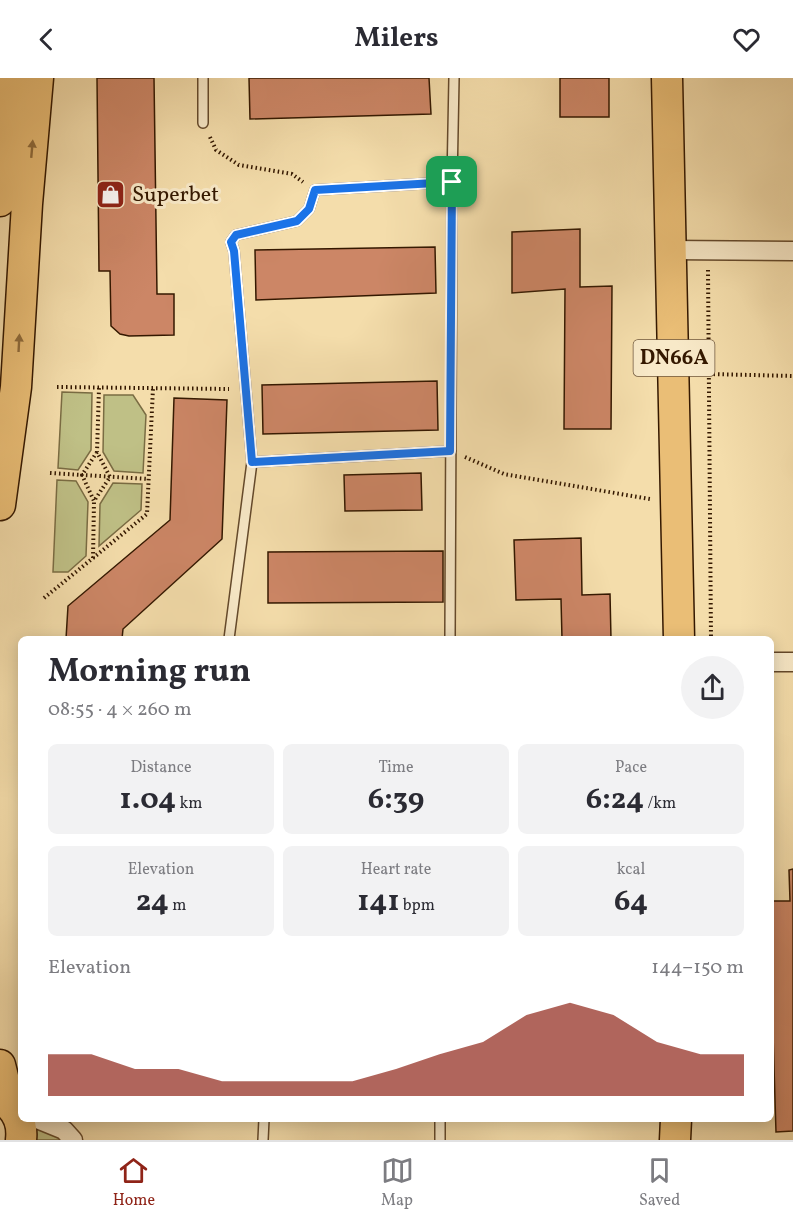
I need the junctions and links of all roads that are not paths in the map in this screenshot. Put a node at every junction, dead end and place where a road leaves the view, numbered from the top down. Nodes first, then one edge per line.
1 (10, 78) edge
2 (38, 78) edge
3 (203, 78) edge
4 (454, 78) edge
5 (667, 78) edge
6 (203, 123) road end
7 (452, 182) junction
8 (0, 201) edge
9 (670, 250) junction
10 (793, 251) edge
11 (450, 451) junction
12 (252, 462) junction
13 (0, 506) edge
14 (230, 636) edge
15 (450, 636) edge
16 (679, 636) edge
17 (774, 662) edge
18 (793, 662) edge
19 (0, 1065) edge
20 (16, 1109) edge
21 (20, 1122) edge
22 (45, 1122) edge
23 (264, 1122) edge
24 (440, 1122) edge
25 (676, 1122) edge
26 (21, 1140) edge
27 (73, 1140) edge
28 (262, 1140) edge
29 (440, 1140) edge
30 (675, 1140) edge

1 - 8 main road
13 -> 2 main road
3 - 6 lane
4 - 7 lane
5 - 9 main road, DN66A
7 - 11 lane
7 - 12 lane
9 - 10 street
9 - 16 main road, DN66A
11 - 12 lane
11 - 15 lane
12 - 14 lane
17 - 18 street
19 - 20 main road
21 - 26 main road
22 - 27 street
23 - 28 lane
24 - 29 lane
25 - 30 main road

